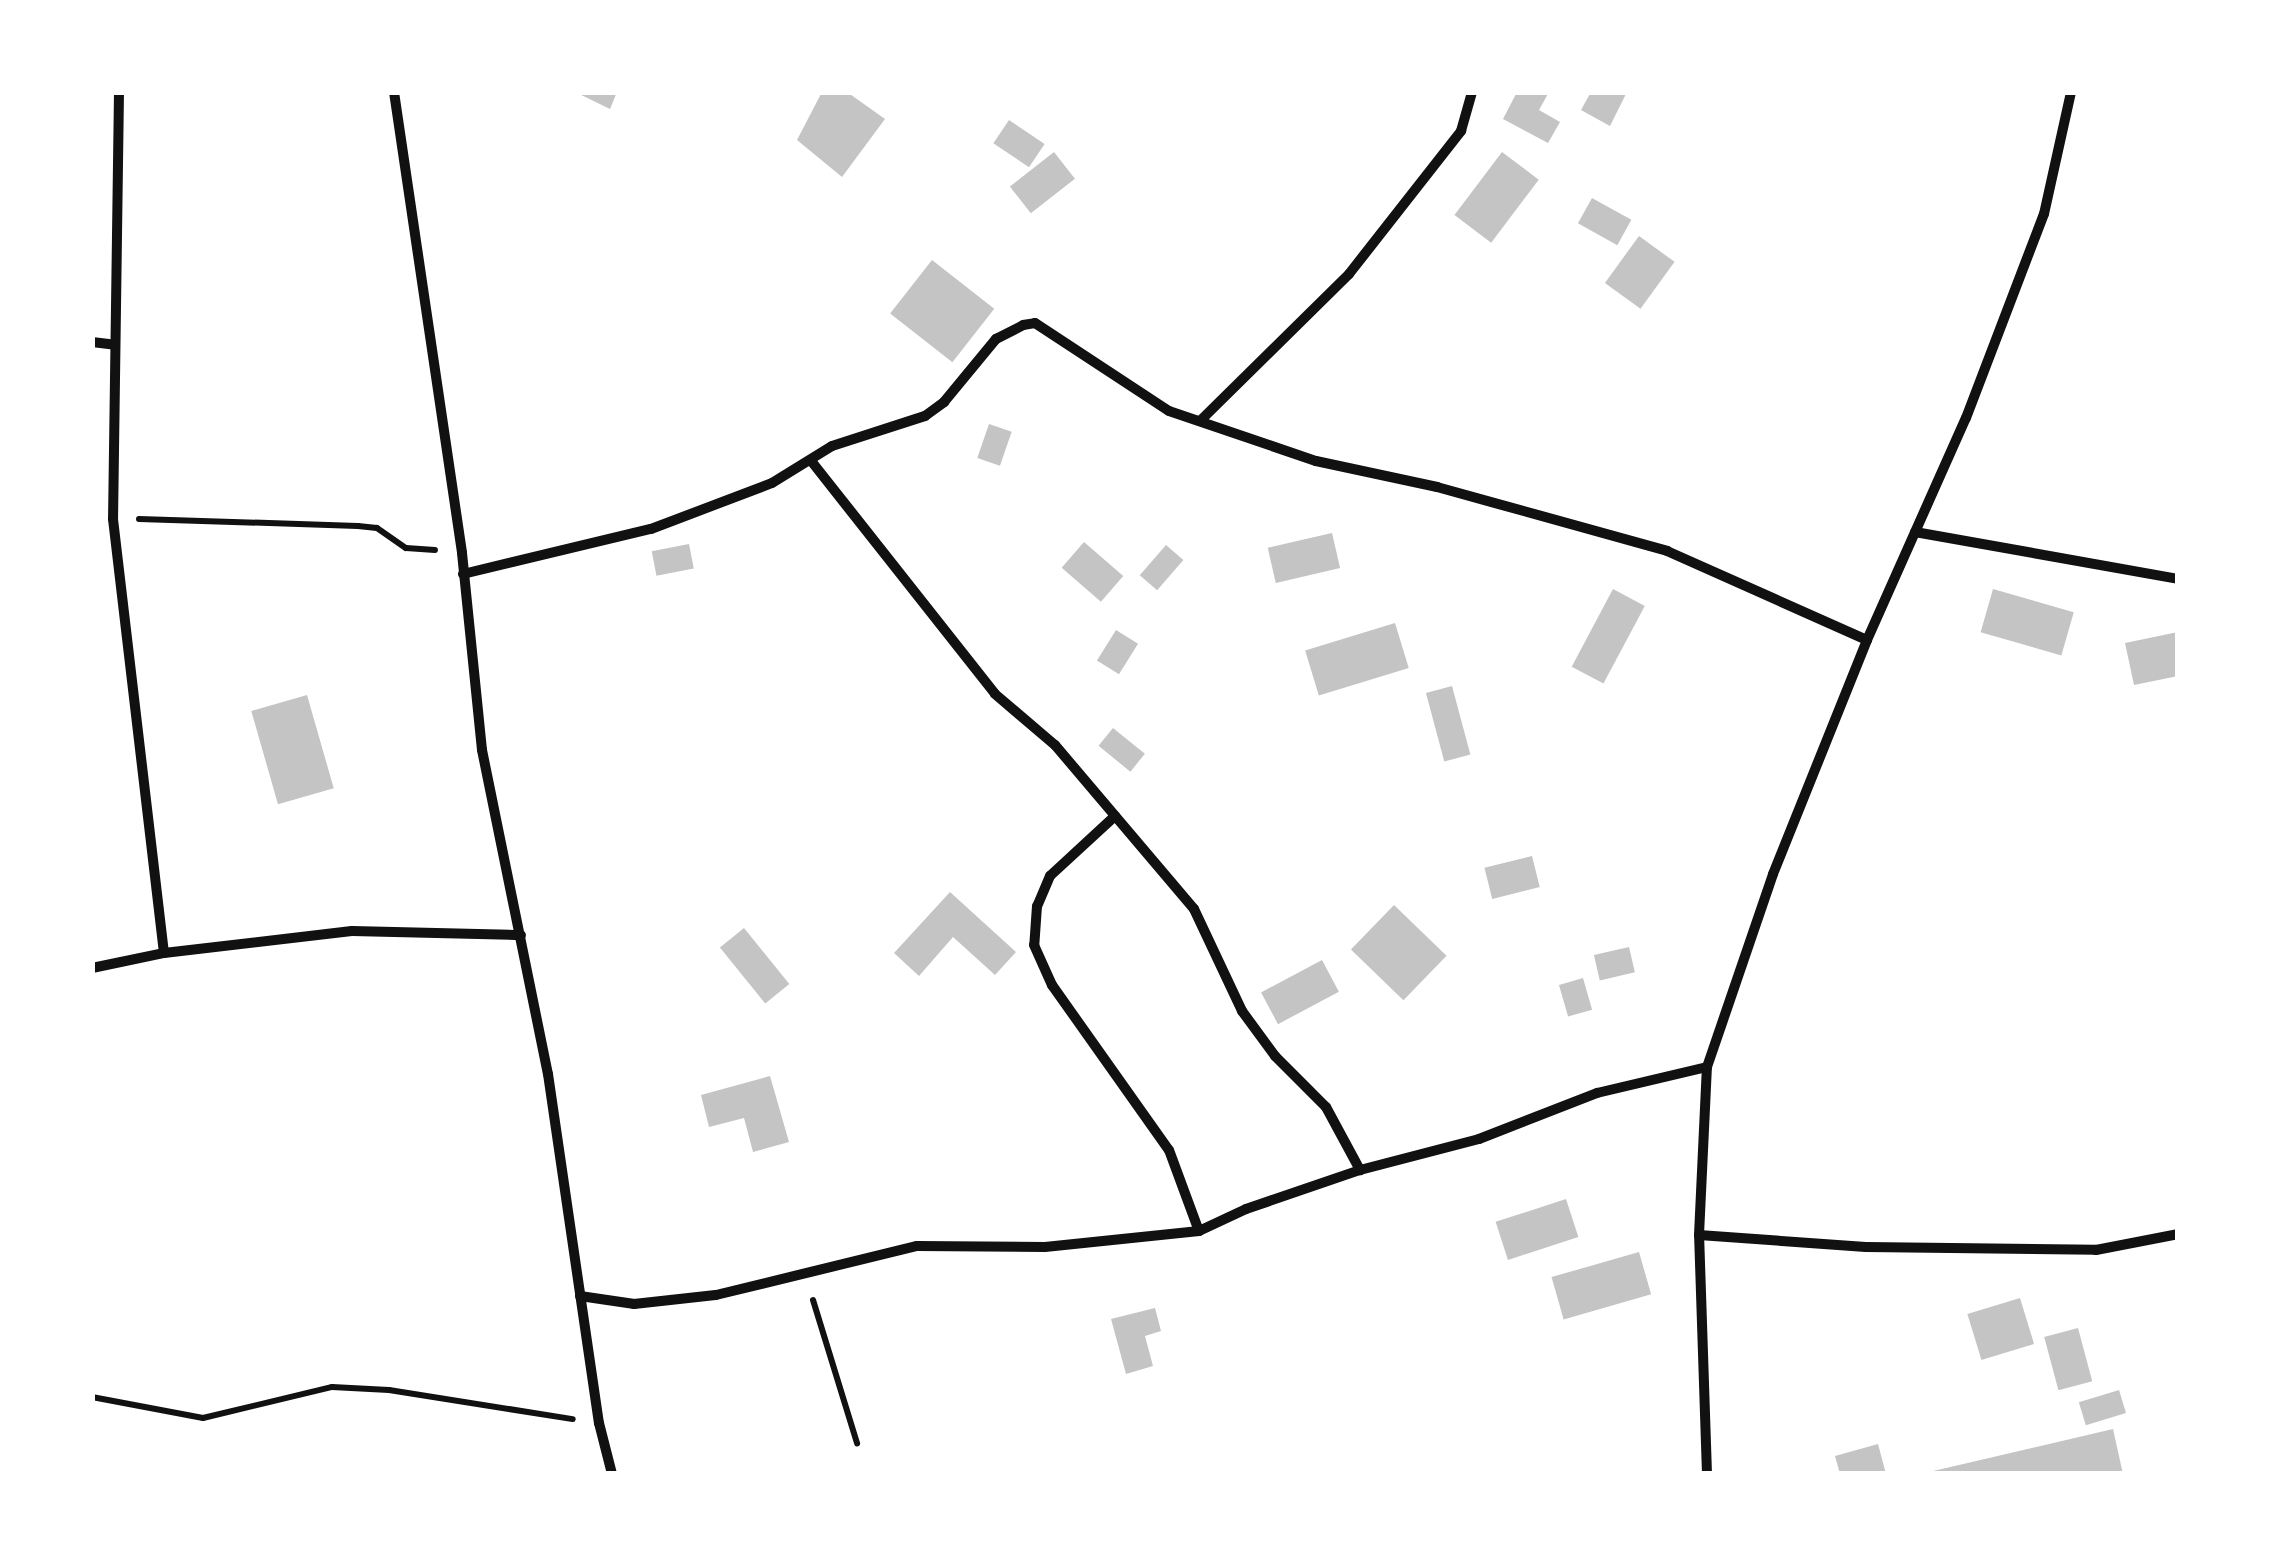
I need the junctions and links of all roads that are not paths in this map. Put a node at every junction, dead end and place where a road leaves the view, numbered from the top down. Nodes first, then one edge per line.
1 (118, 92) edge
2 (394, 92) edge
3 (1472, 92) edge
4 (2071, 92) edge
5 (92, 342) edge
6 (115, 345) junction
7 (1201, 420) junction
8 (812, 462) junction
9 (1915, 532) junction
10 (463, 574) junction
11 (2178, 579) edge
12 (1868, 640) junction
13 (1115, 816) junction
14 (521, 935) junction
15 (164, 953) junction
16 (92, 968) edge
17 (1707, 1067) junction
18 (1360, 1170) junction
19 (1200, 1231) junction
20 (2178, 1234) edge
21 (1700, 1235) junction
22 (580, 1296) junction
23 (612, 1474) edge
24 (1707, 1474) edge

1 - 6 street
2 - 10 street
3 - 7 street
4 - 9 street
5 - 6 street
6 - 15 street
7 - 8 street
7 - 12 street
8 - 10 street
8 - 13 street
9 - 11 street
9 - 12 street
10 - 14 street
12 - 17 street
13 - 18 street
13 - 19 street
14 - 15 street
14 - 22 street
15 - 16 street
17 - 18 street
17 - 21 street
18 - 19 street
19 - 22 street
20 - 21 street
21 - 24 street
22 - 23 street

